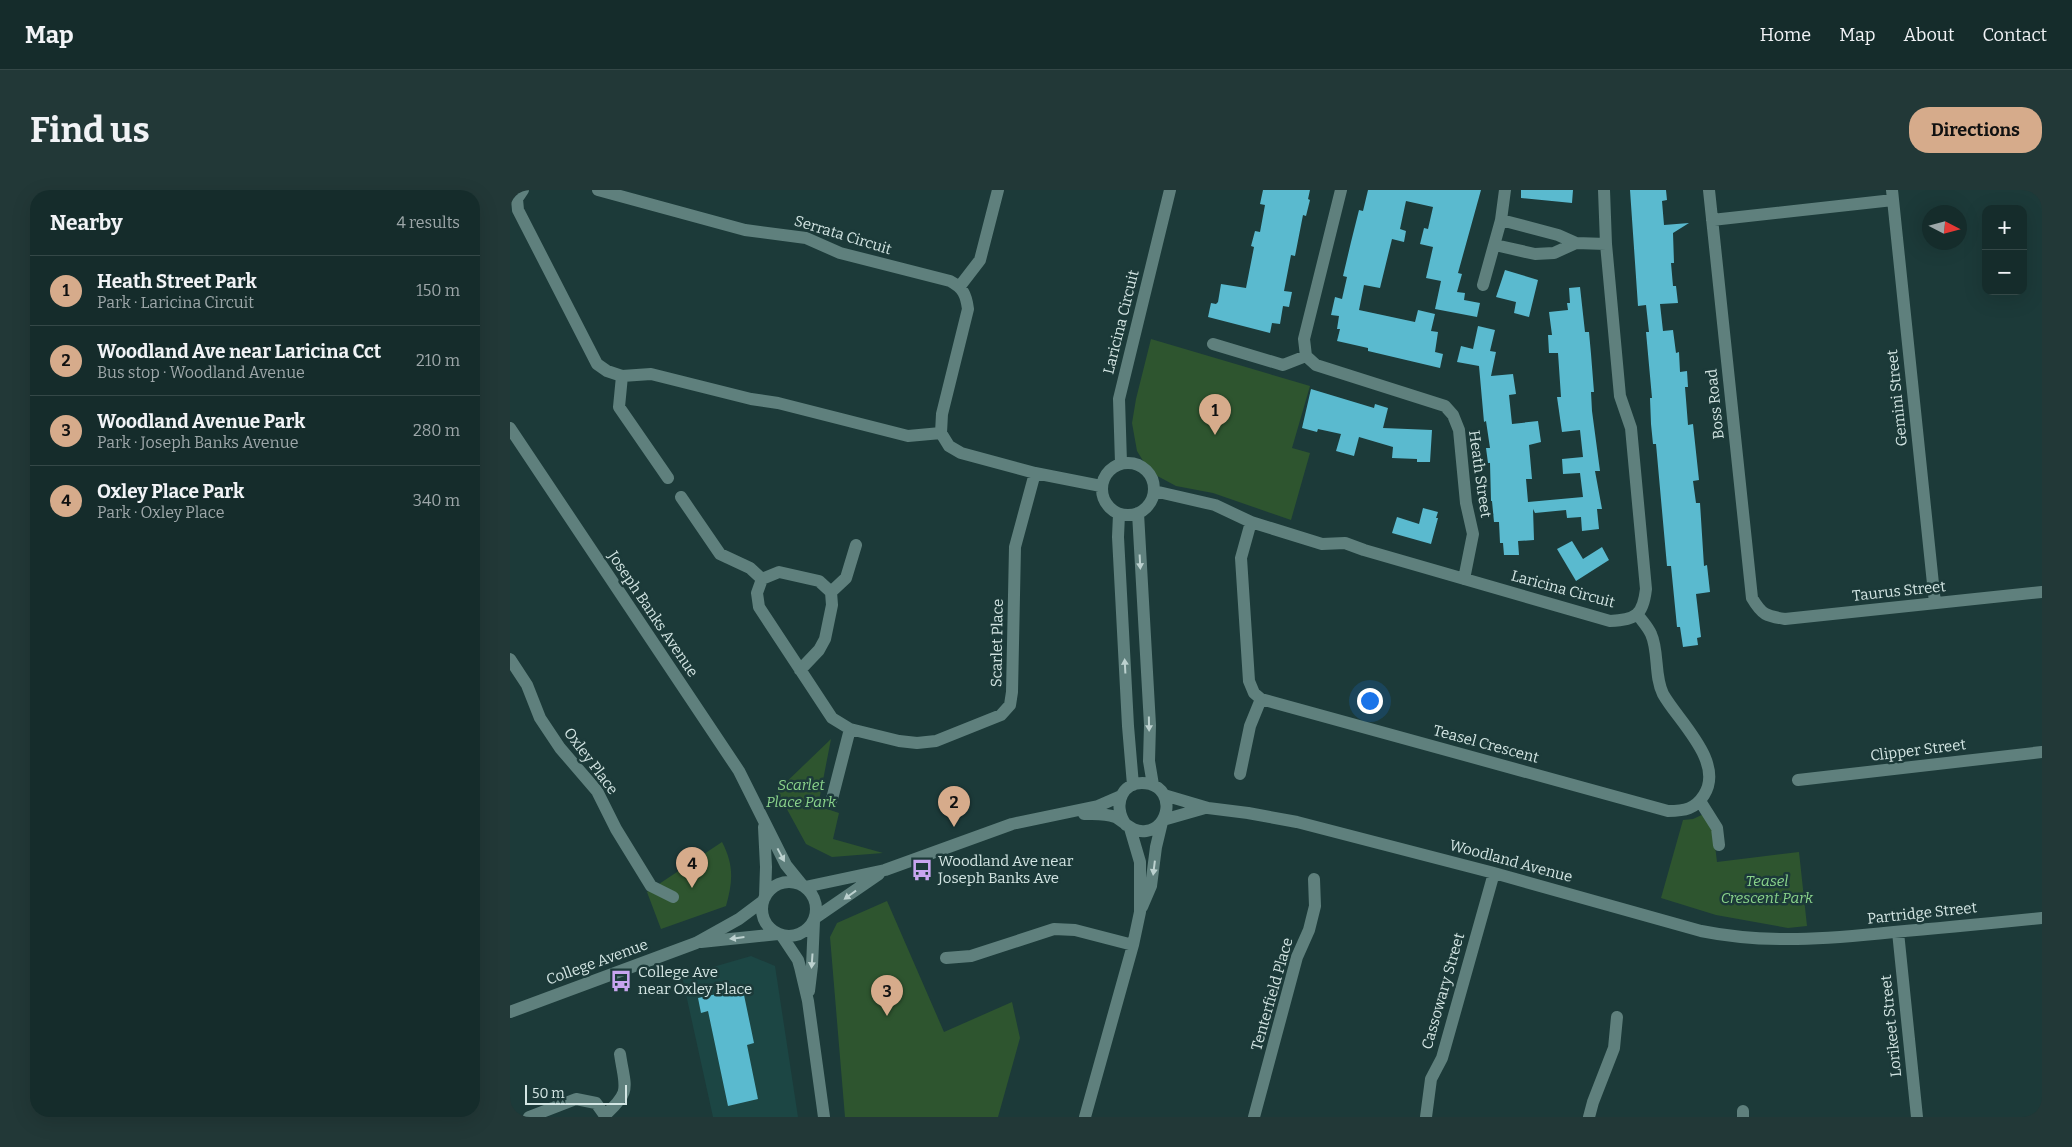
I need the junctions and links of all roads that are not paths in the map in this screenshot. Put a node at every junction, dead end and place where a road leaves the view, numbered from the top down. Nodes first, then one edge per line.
1 (523, 190) edge
2 (598, 190) edge
3 (998, 190) edge
4 (1170, 190) edge
5 (1341, 190) edge
6 (1505, 190) edge
7 (1604, 190) edge
8 (1709, 190) edge
9 (1892, 195) edge
10 (1501, 220) junction
11 (1712, 220) junction
12 (1576, 243) junction
13 (1606, 244) junction
14 (1495, 245) junction
15 (1483, 285) dead end
16 (960, 286) junction
17 (1213, 344) dead end
18 (1306, 356) junction
19 (622, 376) junction
20 (510, 428) edge
21 (942, 433) junction
22 (1121, 463) junction
23 (1035, 472) junction
24 (668, 478) dead end
25 (1101, 486) junction
26 (1154, 491) junction
27 (681, 497) dead end
28 (1138, 513) junction
29 (1119, 514) junction
30 (1252, 522) junction
31 (856, 544) dead end
32 (762, 579) junction
33 (1464, 579) junction
34 (831, 592) junction
35 (2042, 592) edge
36 (1935, 603) junction
37 (1760, 612) joint
38 (1638, 614) junction
39 (510, 659) edge
40 (800, 670) junction
41 (1261, 699) junction
42 (850, 729) junction
43 (2042, 752) edge
44 (1240, 774) dead end
45 (1798, 780) dead end
46 (1133, 784) junction
47 (1154, 785) junction
48 (1164, 795) junction
49 (1121, 796) junction
50 (832, 799) dead end
51 (1700, 801) junction
52 (1208, 808) junction
53 (1060, 814) junction
54 (1163, 821) junction
55 (763, 822) junction
56 (1128, 826) junction
57 (1719, 845) dead end
58 (885, 870) junction
59 (1494, 873) junction
60 (1314, 879) dead end
61 (804, 887) junction
62 (673, 898) dead end
63 (764, 899) junction
64 (1140, 912) junction
65 (2042, 918) edge
66 (814, 920) junction
67 (1898, 932) junction
68 (780, 935) junction
69 (1806, 940) joint
70 (696, 943) junction
71 (1133, 944) junction
72 (946, 958) dead end
73 (808, 1001) junction
74 (510, 1012) edge
75 (1617, 1016) dead end
76 (620, 1054) dead end
77 (606, 1116) edge
78 (529, 1117) edge
79 (824, 1117) edge
80 (1085, 1117) edge
81 (1254, 1117) edge
82 (1426, 1117) edge
83 (1590, 1117) edge
84 (1917, 1117) edge

1 - 19 street
2 - 16 street, Serrata Circuit
3 - 16 street
4 - 22 street, Laricina Circuit
5 - 18 street
6 - 10 street
7 - 13 street
8 - 11 street, Boss Road
9 - 11 street
9 - 36 street, Gemini Street
10 - 12 street
10 - 14 street
11 - 37 street, Boss Road
12 - 13 street
12 - 14 street
13 - 38 street
14 - 15 street
16 - 21 street
17 - 18 street
18 - 33 street, Heath Street
19 - 21 street
19 - 24 street
20 - 55 street, Joseph Banks Avenue
21 - 23 street
22 - 25 street
22 - 26 street
23 - 25 street
23 - 42 street, Scarlet Place
25 - 29 street
26 - 28 street
26 - 30 street, Laricina Circuit
27 - 32 street
28 - 29 street
28 -> 47 street
46 -> 29 street
30 - 33 street, Laricina Circuit
30 - 41 street
31 - 34 street
32 - 34 street
32 - 40 street, Scarlet Place
33 - 38 street, Laricina Circuit
34 - 40 street
35 - 36 street, Taurus Street
36 - 37 street, Taurus Street
38 - 51 street
39 - 62 street, Oxley Place
40 - 42 street, Scarlet Place
41 - 44 street
41 - 51 street, Teasel Crescent
42 - 50 street
43 - 45 street, Clipper Street
46 - 47 street
46 - 49 street, Woodland Avenue
47 - 48 street, Woodland Avenue
48 - 52 street, Woodland Avenue
48 - 54 street
49 - 53 street, Woodland Avenue
49 - 56 street
51 - 57 street
52 - 54 street, Woodland Avenue
52 - 59 street, Woodland Avenue
53 - 56 street, Woodland Avenue
53 - 58 street, Woodland Avenue
54 - 56 street, Woodland Avenue
54 -> 64 street
55 -> 61 street, Joseph Banks Avenue
55 - 63 street, Joseph Banks Avenue
56 - 64 street
58 - 61 street, Woodland Avenue
58 -> 66 street, Woodland Avenue
59 - 69 street, Woodland Avenue
59 - 82 street, Cassowary Street
60 - 81 street, Tenterfield Place
61 - 63 street
61 - 66 street
63 - 68 street
63 - 70 street, College Avenue
64 - 71 street
65 - 67 street, Partridge Street
66 - 68 street
66 -> 73 street
67 - 69 street, Partridge Street
67 - 84 street, Lorikeet Street
68 -> 70 street, College Avenue
68 - 73 street
70 - 74 street, College Avenue
71 - 72 street
71 - 80 street
73 - 79 street
75 - 83 street
76 - 77 street
77 - 78 street

